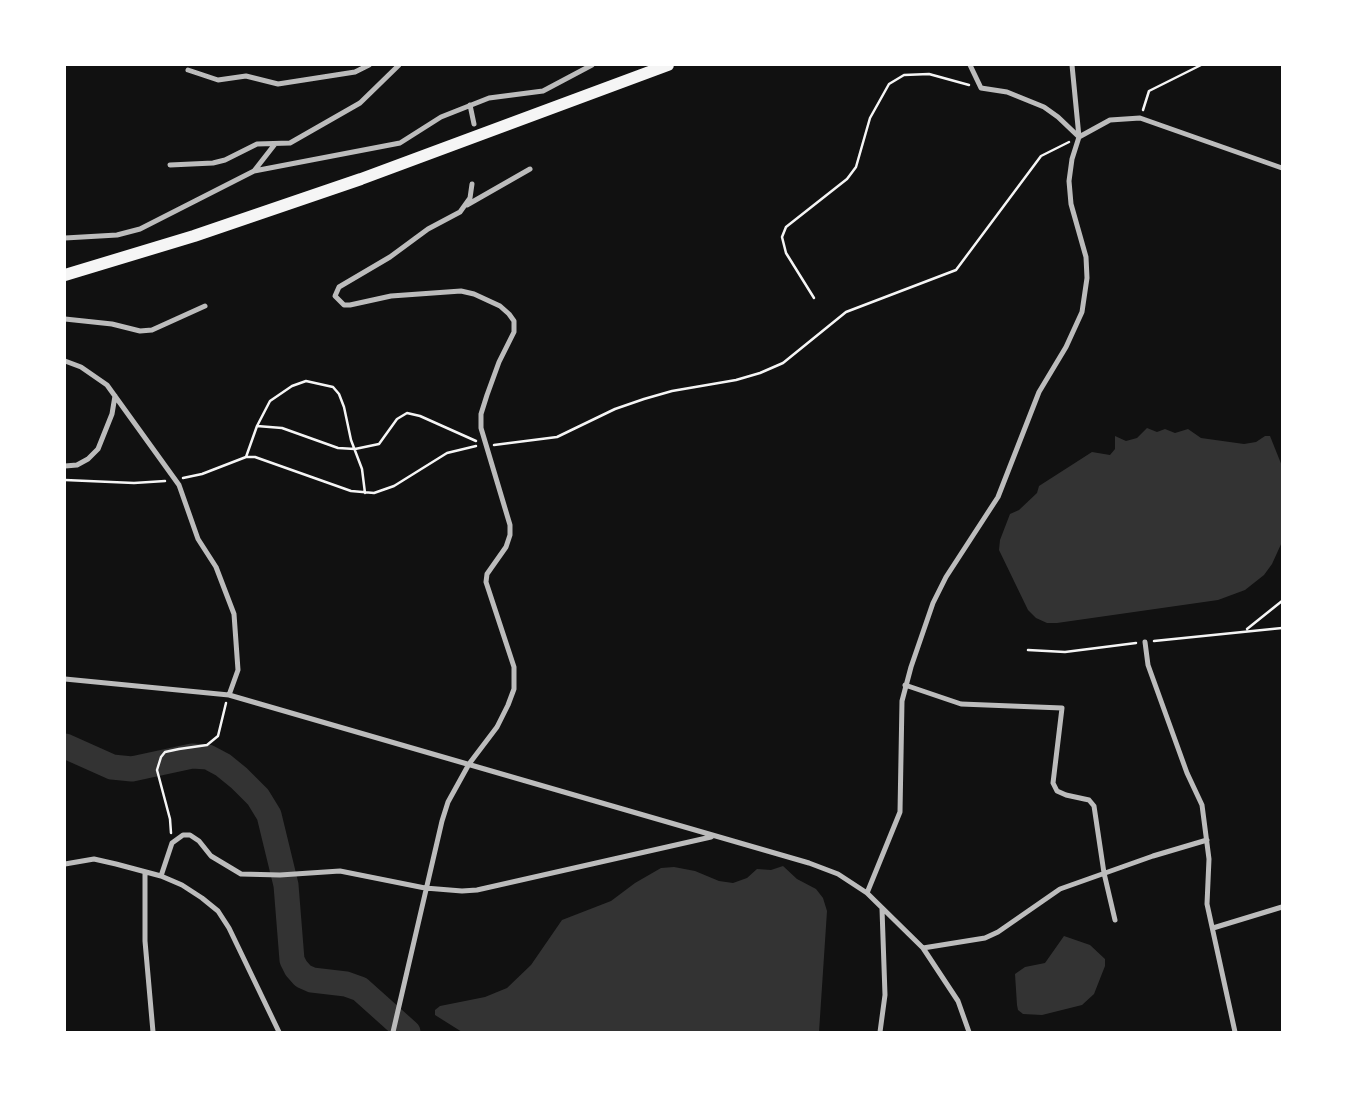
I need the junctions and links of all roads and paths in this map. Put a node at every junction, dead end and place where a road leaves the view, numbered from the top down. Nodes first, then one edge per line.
1 (369, 65) edge
2 (399, 65) edge
3 (592, 65) edge
4 (668, 65) edge
5 (970, 65) edge
6 (1072, 65) edge
7 (1201, 65) edge
8 (188, 70) dead end
9 (981, 88) junction
10 (470, 105) junction
11 (1140, 118) junction
12 (474, 124) dead end
13 (1079, 137) junction
14 (275, 144) junction
15 (170, 165) dead end
16 (530, 168) dead end
17 (1282, 168) edge
18 (254, 171) junction
19 (472, 184) dead end
20 (467, 205) junction
21 (65, 238) edge
22 (65, 275) edge
23 (814, 298) dead end
24 (205, 306) dead end
25 (65, 319) edge
26 (65, 361) edge
27 (115, 396) junction
28 (257, 426) junction
29 (484, 445) junction
30 (354, 449) junction
31 (246, 457) junction
32 (65, 466) edge
33 (65, 480) edge
34 (174, 480) junction
35 (365, 494) junction
36 (1282, 601) edge
37 (1246, 630) dead end
38 (1145, 642) dead end
39 (65, 679) edge
40 (905, 685) junction
41 (229, 695) junction
42 (469, 764) junction
43 (712, 837) junction
44 (174, 840) junction
45 (1207, 840) junction
46 (65, 864) edge
47 (145, 872) junction
48 (1104, 873) junction
49 (160, 876) junction
50 (425, 888) junction
51 (867, 893) junction
52 (1282, 908) edge
53 (882, 910) junction
54 (1115, 920) dead end
55 (1213, 928) junction
56 (923, 948) junction
57 (394, 1029) edge
58 (153, 1032) edge
59 (279, 1032) edge
60 (880, 1032) edge
61 (969, 1032) edge
62 (1235, 1032) edge

1 - 8 street
2 - 14 street
3 - 10 street
4 - 22 highway
5 - 9 street
6 - 13 street
7 - 11 path
9 - 13 street
9 - 23 path
10 - 12 street
10 - 18 street
11 - 13 street
11 - 17 street
13 - 29 path
13 - 40 street
14 - 15 street
14 - 18 street
16 - 20 street
18 - 21 street
19 - 20 street
20 - 29 street
24 - 25 street
26 - 27 street
27 - 32 street
27 - 34 street
28 - 30 path
28 - 30 path
28 - 31 path
29 - 30 path
29 - 35 path
29 - 42 street
30 - 35 path
31 - 34 path
31 - 35 path
33 - 34 path
34 - 41 street
36 - 37 path
38 - 45 street
39 - 41 street
40 - 48 street
40 - 51 street
41 - 42 street
41 - 44 path
42 - 43 street
42 - 50 street
43 - 50 street
43 - 51 street
44 - 49 street
44 - 50 street
45 - 48 street
45 - 55 street
46 - 47 street
47 - 49 street
47 - 58 street
48 - 54 street
48 - 56 street
49 - 59 street
50 - 57 street
51 - 53 street
52 - 55 street
53 - 56 street
53 - 60 street
55 - 62 street
56 - 61 street

